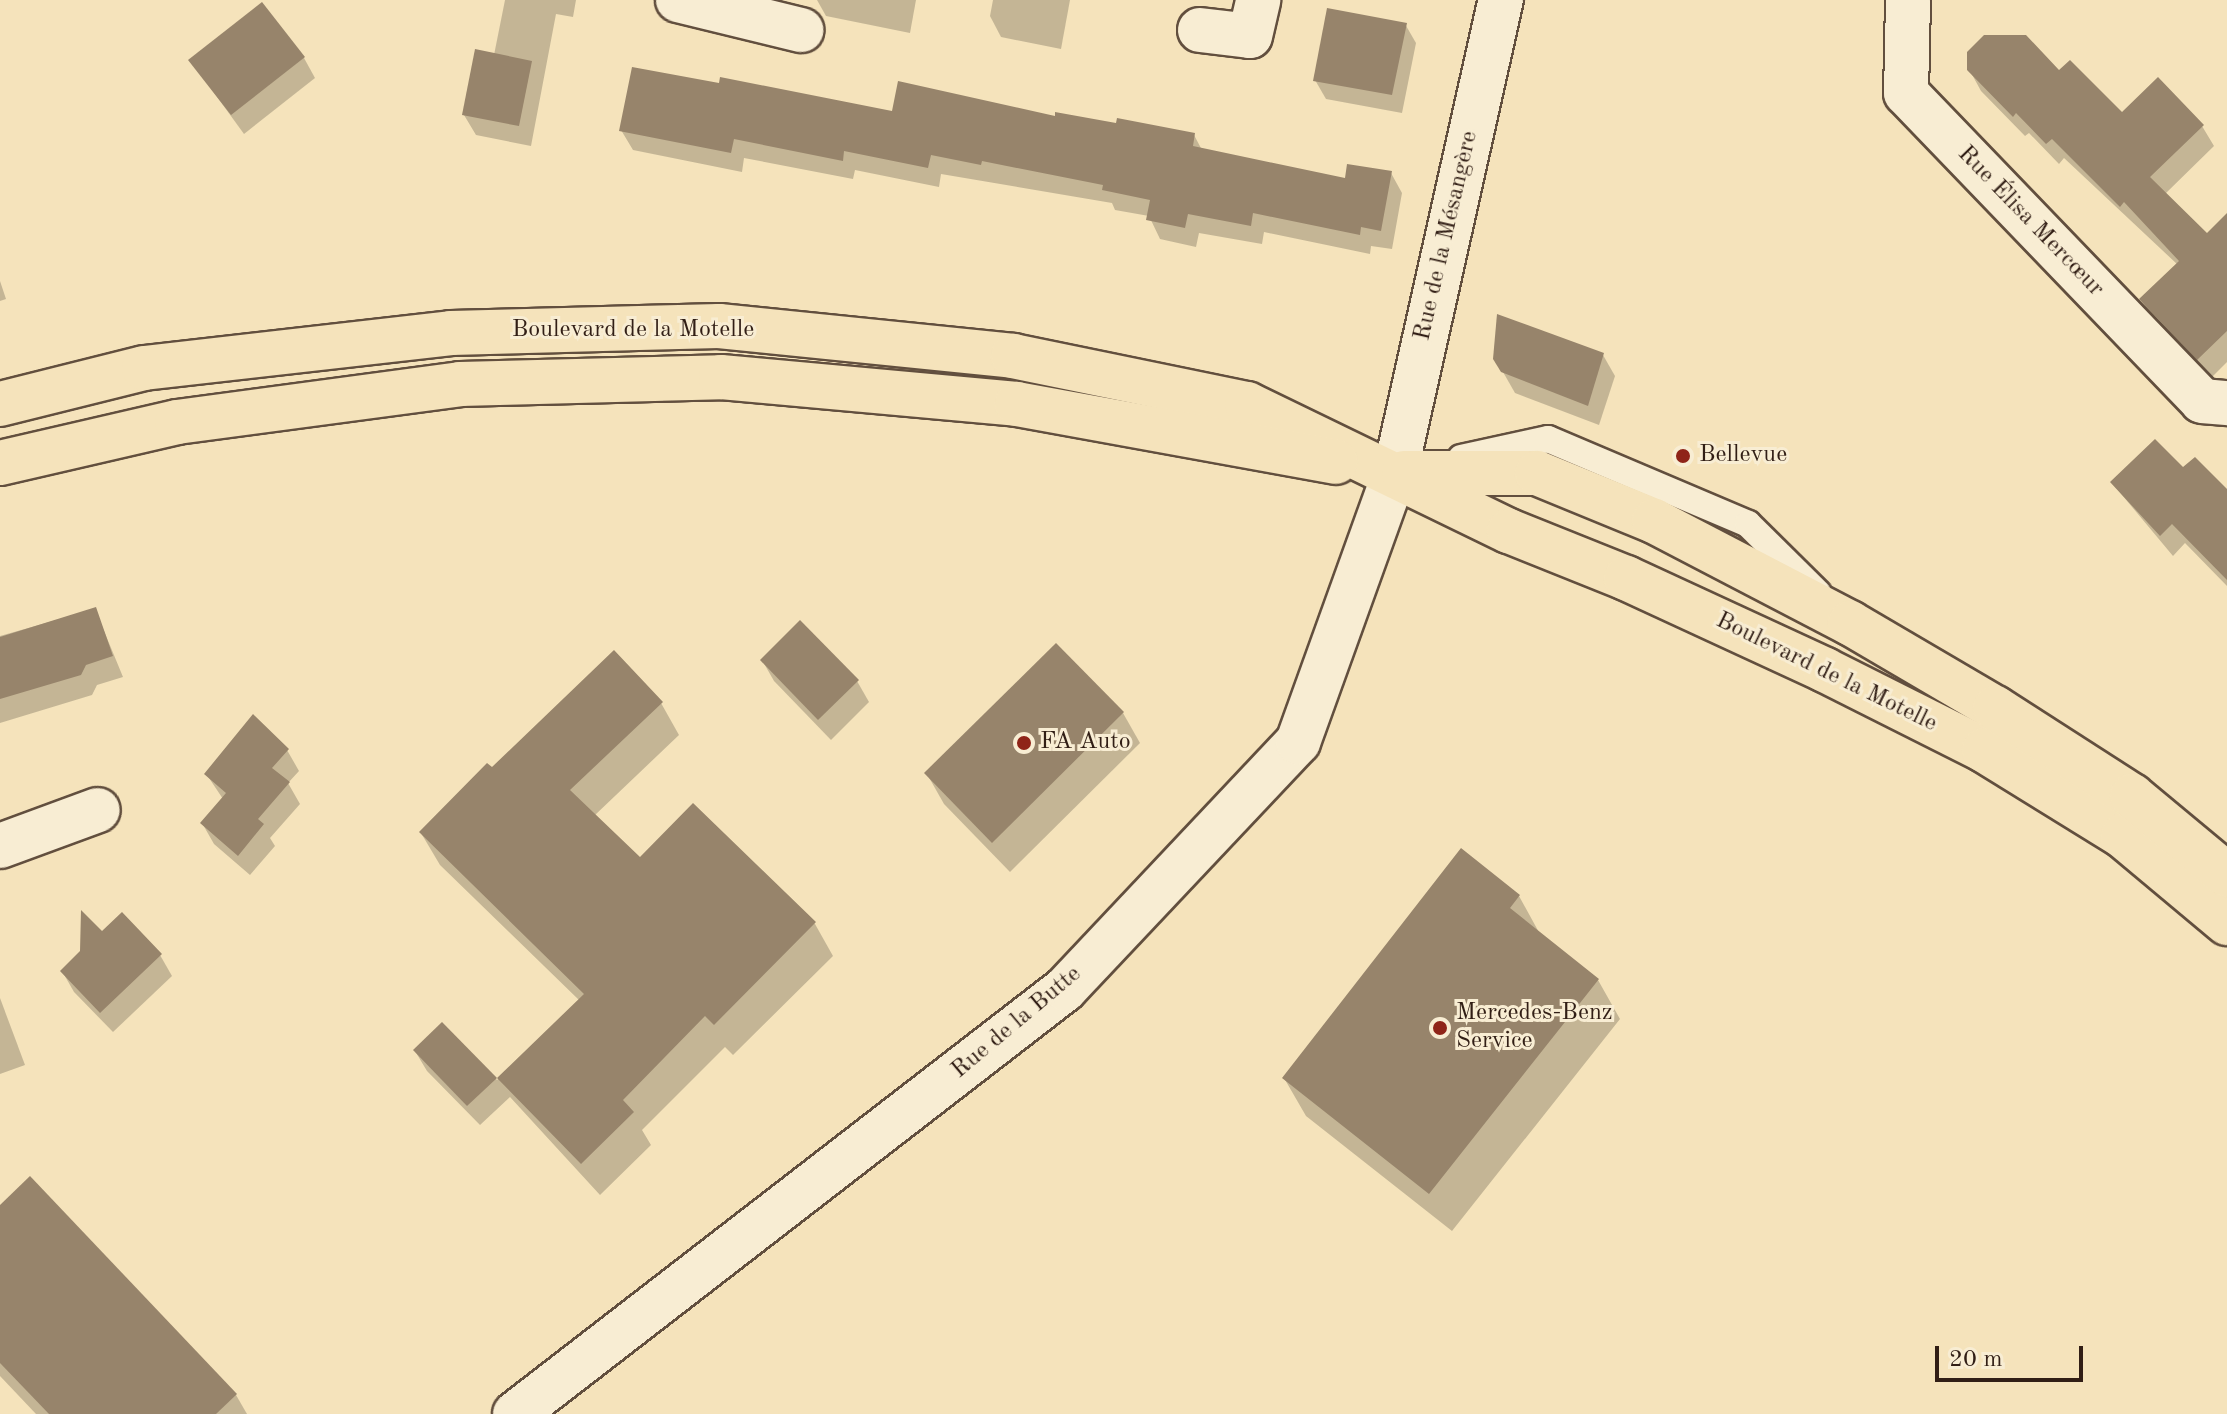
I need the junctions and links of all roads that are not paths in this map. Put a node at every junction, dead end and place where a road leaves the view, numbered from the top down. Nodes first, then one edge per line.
1 (678, 0) edge
2 (1258, 0) edge
3 (1501, 0) edge
4 (1908, 0) edge
5 (801, 30) dead end
6 (1200, 30) dead end
7 (2227, 403) edge
8 (0, 404) edge
9 (0, 463) edge
10 (1395, 473) junction
11 (98, 810) dead end
12 (0, 846) edge
13 (2227, 875) edge
14 (2227, 923) edge
15 (515, 1414) edge

1 - 5 street
2 - 6 street
3 - 10 street, Rue de la Mésangère
4 - 7 street, Rue Élisa Mercœur
8 - 10 main road, Boulevard de la Motelle
9 - 10 main road, Boulevard de la Motelle
10 - 13 main road, Boulevard de la Motelle
10 - 14 main road, Boulevard de la Motelle
10 - 15 street, Rue de la Butte
11 - 12 street

